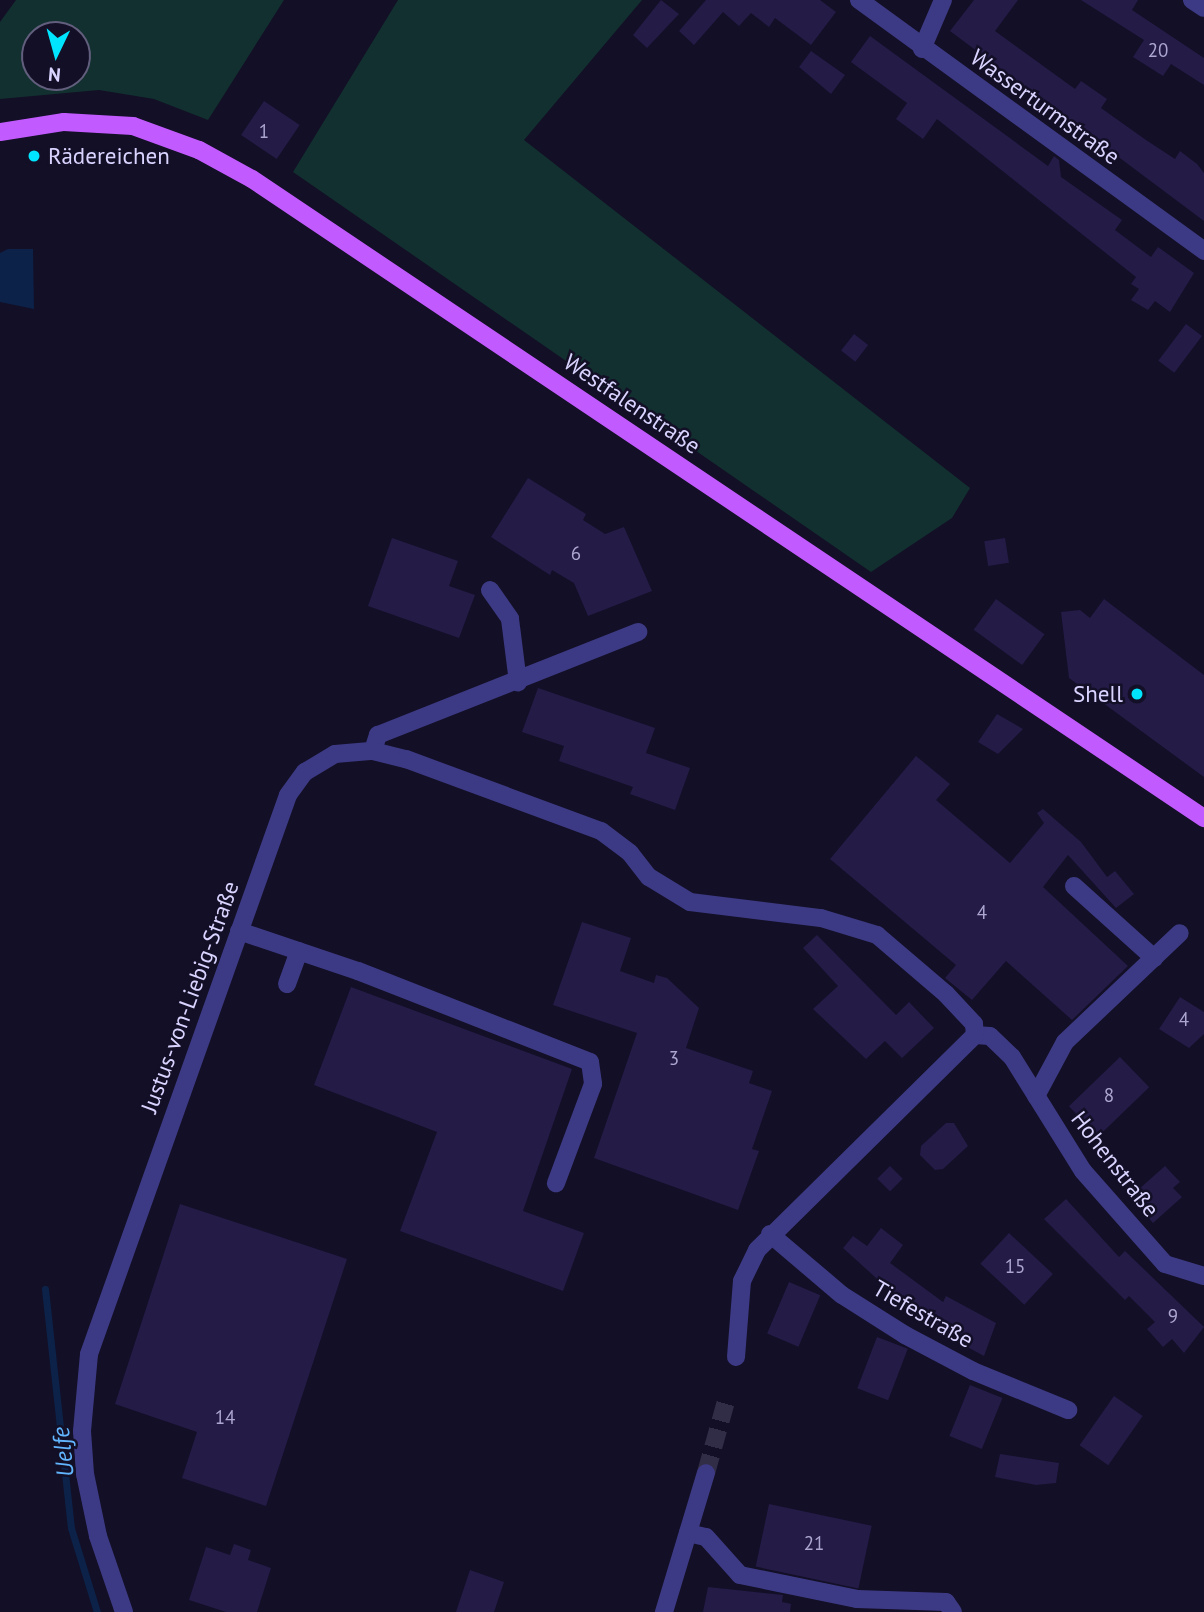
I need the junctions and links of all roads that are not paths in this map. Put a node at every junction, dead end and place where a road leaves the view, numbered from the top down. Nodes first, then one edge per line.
1 (859, 0) edge
2 (943, 0) edge
3 (1192, 0) edge
4 (1204, 8) edge
5 (922, 49) junction
6 (0, 132) edge
7 (1204, 251) edge
8 (491, 590) dead end
9 (638, 632) dead end
10 (518, 682) junction
11 (373, 751) junction
12 (1204, 818) edge
13 (1074, 886) dead end
14 (239, 931) junction
15 (1180, 933) dead end
16 (299, 951) junction
17 (1154, 958) junction
18 (287, 984) dead end
19 (975, 1035) junction
20 (1036, 1096) junction
21 (556, 1183) dead end
22 (770, 1234) junction
23 (1204, 1276) edge
24 (736, 1357) dead end
25 (1068, 1410) dead end
26 (706, 1473) tunnel mouth
27 (688, 1532) junction
28 (124, 1612) edge
29 (664, 1612) edge
30 (953, 1612) edge

1 - 5 street, Wasserturmstraße
2 - 5 street
3 - 4 street
5 - 7 street, Wasserturmstraße
6 - 12 main road, Westfalenstraße
8 - 10 street
9 - 10 street
10 - 11 street
11 - 14 street, Justus-von-Liebig-Straße
11 - 19 street, Justus-von-Liebig-Straße
13 - 17 street
14 - 16 street
14 - 28 street, Justus-von-Liebig-Straße
15 - 17 street
16 - 18 street
16 - 21 street
17 - 20 street
19 - 20 street, Hohenstraße
19 - 22 street
20 - 23 street, Hohenstraße
22 - 24 street
22 - 25 street, Tiefestraße
26 - 27 street
27 - 29 street
27 - 30 street

